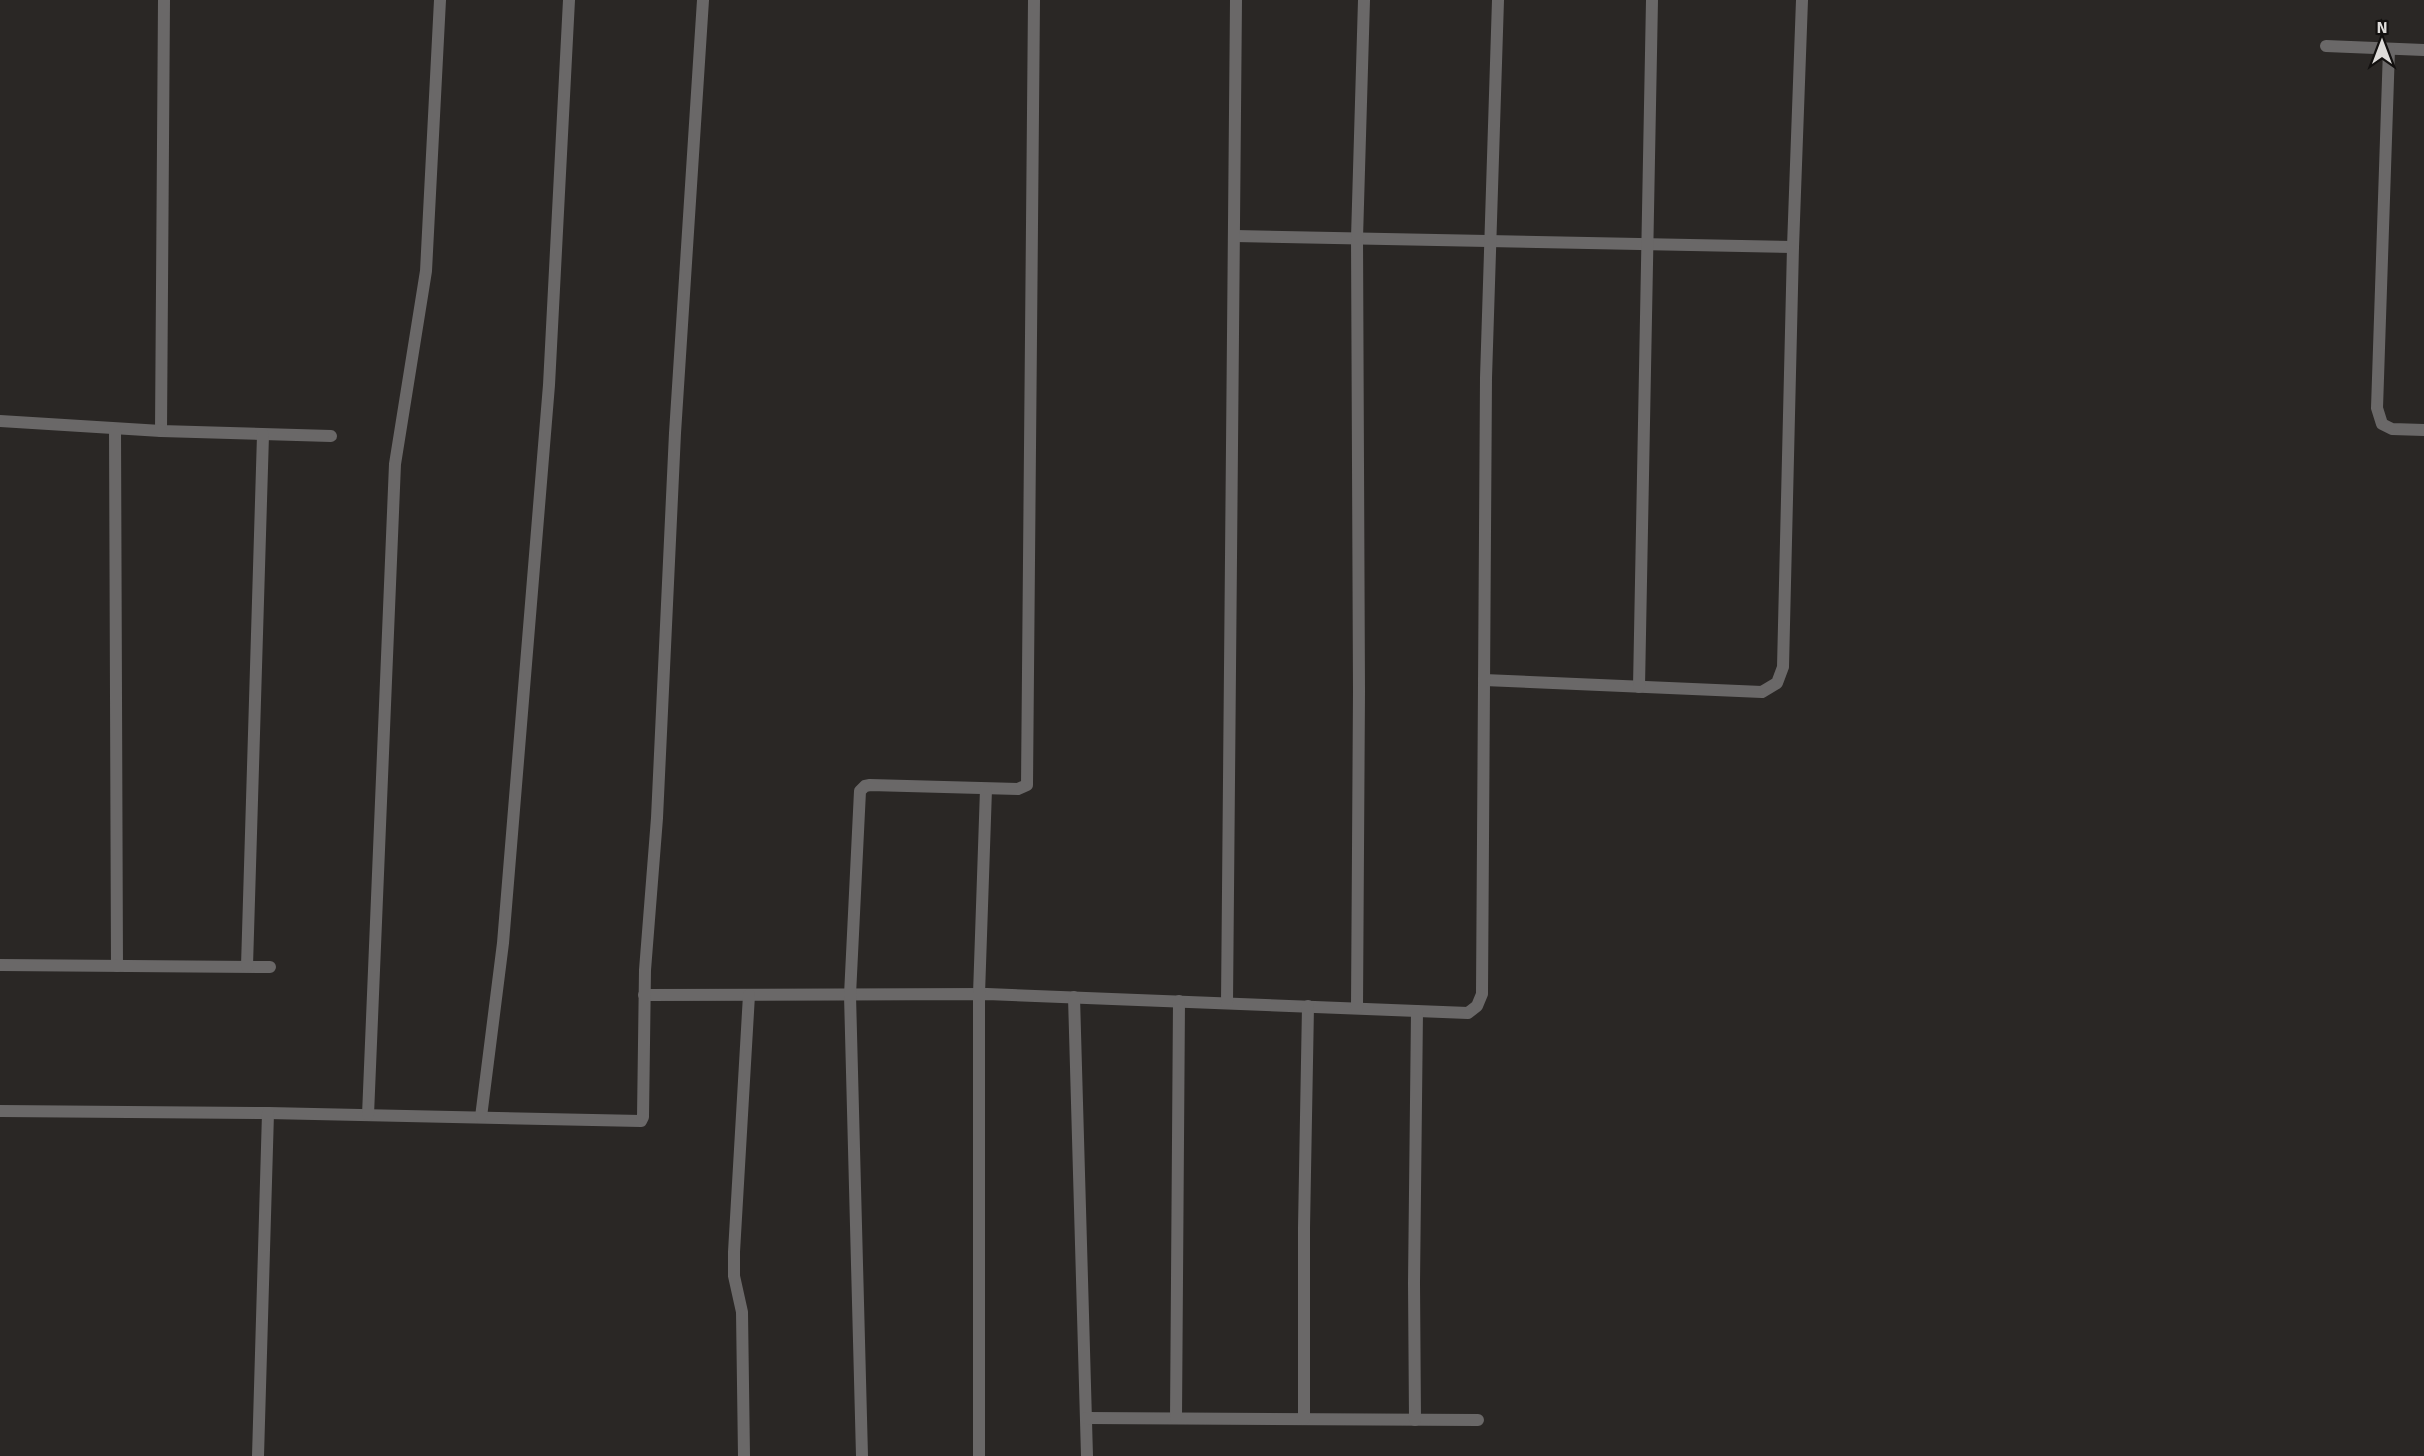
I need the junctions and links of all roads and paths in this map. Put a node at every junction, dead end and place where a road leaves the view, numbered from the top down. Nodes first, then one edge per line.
1 (164, 0) edge
2 (440, 0) edge
3 (569, 0) edge
4 (703, 0) edge
5 (1034, 0) edge
6 (1236, 0) edge
7 (1364, 0) edge
8 (1498, 0) edge
9 (1652, 0) edge
10 (1802, 0) edge
11 (2326, 46) dead end
12 (2389, 49) junction
13 (2424, 50) edge
14 (1235, 236) junction
15 (1357, 238) junction
16 (1490, 240) junction
17 (1646, 244) junction
18 (1793, 247) junction
19 (0, 421) edge
20 (115, 429) junction
21 (2424, 430) edge
22 (161, 431) junction
23 (263, 435) junction
24 (331, 436) dead end
25 (1484, 681) junction
26 (1639, 687) junction
27 (986, 789) junction
28 (0, 965) edge
29 (117, 966) junction
30 (247, 966) junction
31 (270, 967) dead end
32 (980, 994) junction
33 (644, 995) junction
34 (749, 995) junction
35 (850, 995) junction
36 (1074, 997) junction
37 (1179, 1001) junction
38 (1227, 1003) junction
39 (1308, 1006) junction
40 (1357, 1008) junction
41 (1417, 1011) junction
42 (0, 1112) edge
43 (268, 1113) junction
44 (368, 1115) junction
45 (481, 1117) junction
46 (1086, 1418) junction
47 (1176, 1418) junction
48 (1304, 1419) junction
49 (1416, 1420) junction
50 (1478, 1420) dead end
51 (258, 1456) edge
52 (744, 1456) edge
53 (862, 1456) edge
54 (979, 1456) edge
55 (1087, 1456) edge

1 - 22 street
2 - 44 street
3 - 45 street
4 - 33 street
5 - 27 street
6 - 14 street
7 - 15 street
8 - 16 street
9 - 17 street
10 - 18 street
11 - 12 street
12 - 13 street
12 - 21 street
14 - 15 street
14 - 38 street
15 - 16 street
15 - 40 street
16 - 17 street
16 - 25 street
17 - 18 street
17 - 26 street
18 - 26 street
19 - 20 street
20 - 22 street
20 - 29 street
22 - 23 street
23 - 24 street
23 - 30 street
25 - 26 street
25 - 41 street
27 - 32 street
27 - 35 street
28 - 29 street
29 - 30 street
30 - 31 street
32 - 35 street
32 - 36 street
32 - 54 street
33 - 34 street
33 - 45 street
34 - 35 street
34 - 52 street
35 - 53 street
36 - 37 street
36 - 46 street
37 - 38 street
37 - 47 street
38 - 39 street
39 - 40 street
39 - 48 street
40 - 41 street
41 - 49 street
42 - 43 street
43 - 44 street
43 - 51 street
44 - 45 street
46 - 47 street
46 - 55 street
47 - 48 street
48 - 49 street
49 - 50 street

